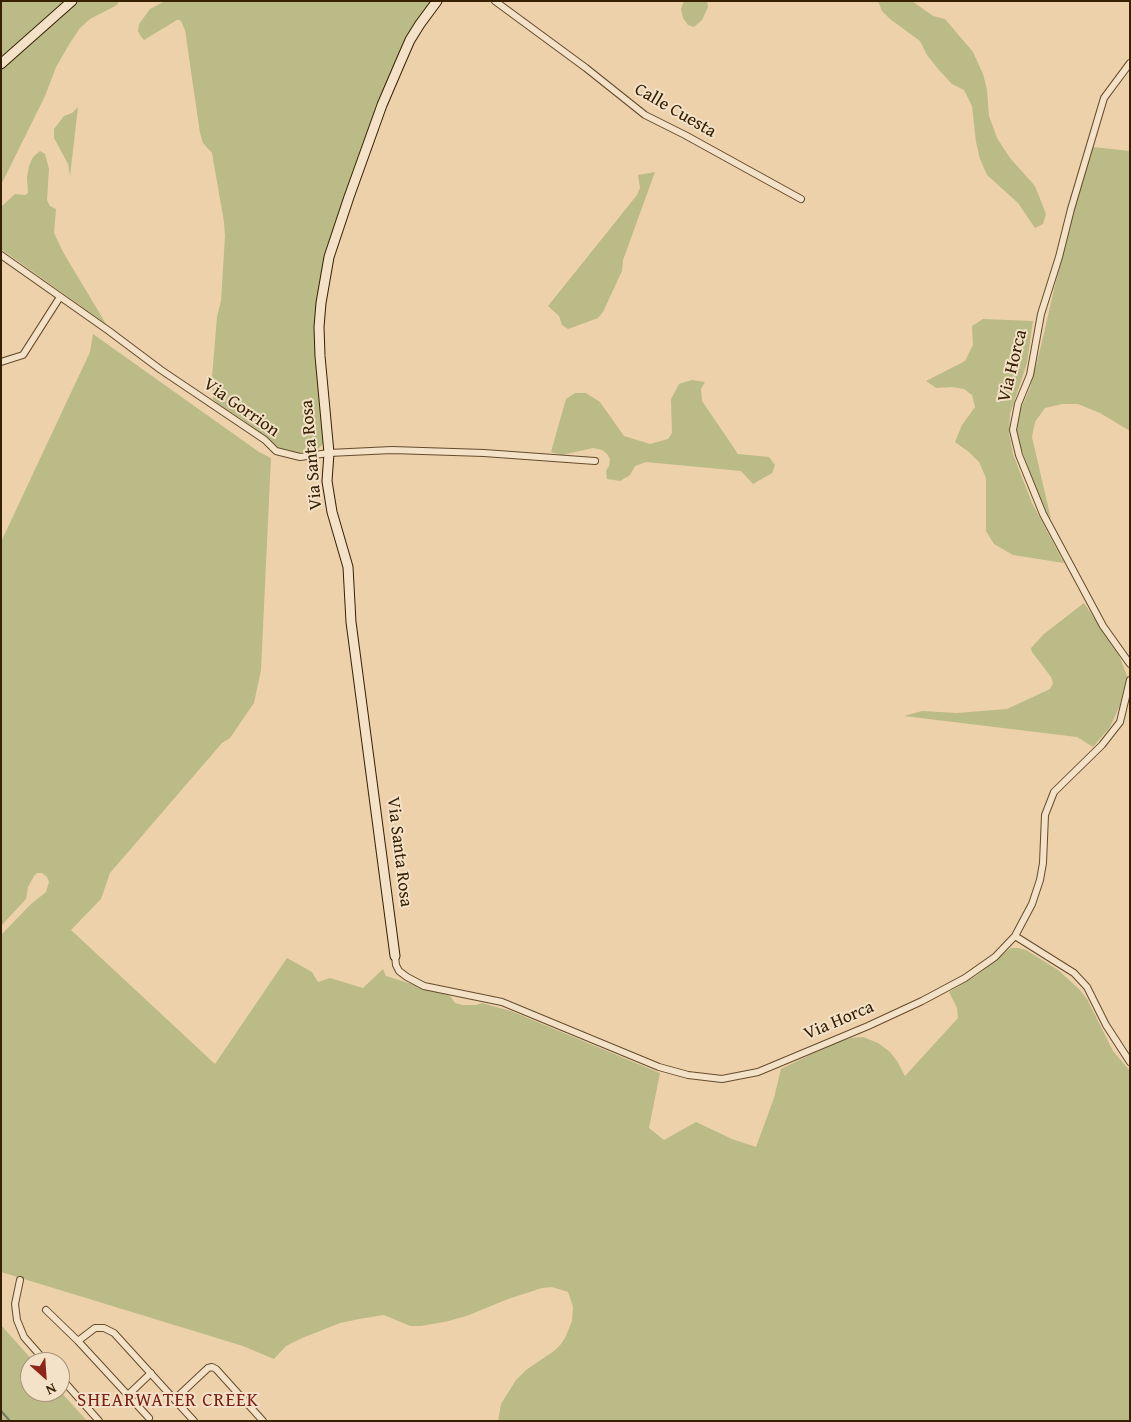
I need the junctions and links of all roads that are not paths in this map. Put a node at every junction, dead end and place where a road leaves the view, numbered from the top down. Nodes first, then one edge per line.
1 (72, 1) edge
2 (437, 1) edge
3 (495, 1) edge
4 (1130, 63) edge
5 (1, 64) edge
6 (801, 199) dead end
7 (1, 255) edge
8 (60, 297) junction
9 (1, 362) edge
10 (329, 453) junction
11 (595, 461) dead end
12 (1130, 664) edge
13 (1130, 680) edge
14 (1015, 936) junction
15 (395, 956) joint
16 (1130, 1062) edge
17 (20, 1280) dead end
18 (46, 1310) dead end
19 (78, 1341) junction
20 (37, 1352) edge
21 (151, 1373) junction
22 (70, 1389) edge
23 (128, 1395) junction
24 (175, 1399) junction
25 (149, 1418) dead end
26 (99, 1421) edge
27 (194, 1421) edge
28 (263, 1421) edge

1 - 5 street
2 - 10 street, Via Santa Rosa
3 - 6 street, Calle Cuesta
4 - 12 street, Via Horca
7 - 8 street, Via Gorrion
8 - 9 street
8 - 10 street, Via Gorrion
10 - 11 street, Via Gorrion
10 - 15 street, Via Santa Rosa
13 - 14 street, Via Horca
14 - 15 street, Via Horca
14 - 16 street
17 - 20 street
18 - 19 street
19 - 21 street
19 - 23 street
21 - 23 street
21 - 24 street
22 - 26 street
23 - 25 street
24 - 27 street
24 - 28 street

